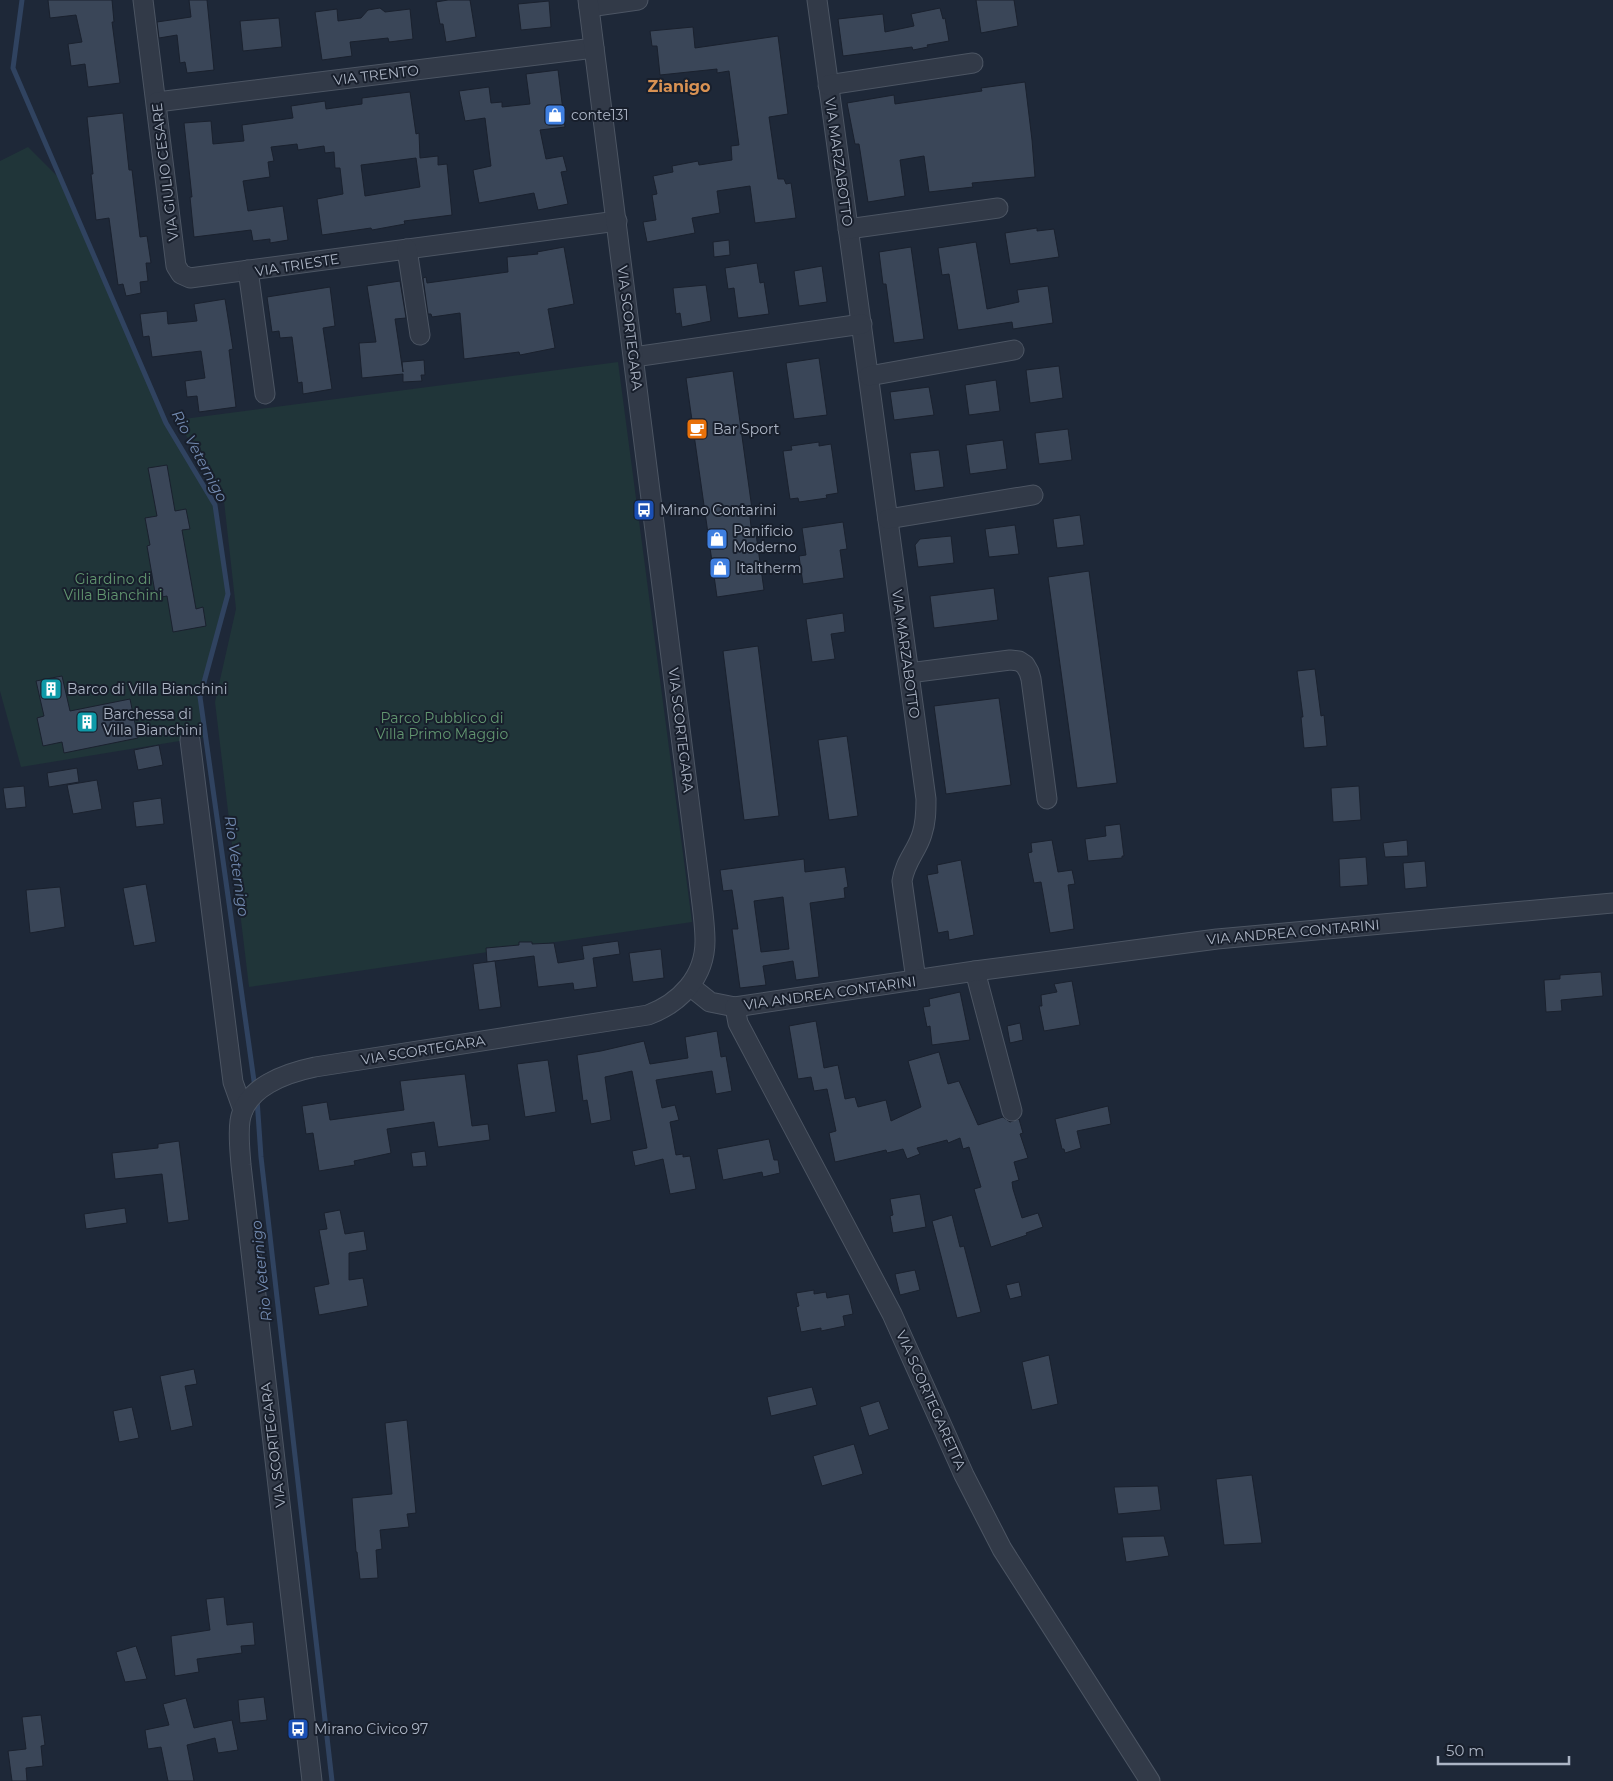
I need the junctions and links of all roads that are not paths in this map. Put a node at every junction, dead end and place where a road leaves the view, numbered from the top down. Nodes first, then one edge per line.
1 (143, 0) edge
2 (638, 0) edge
3 (817, 0) edge
4 (589, 4) edge
5 (594, 48) junction
6 (973, 63) dead end
7 (828, 86) junction
8 (156, 102) junction
9 (998, 208) dead end
10 (617, 221) junction
11 (848, 229) junction
12 (407, 249) junction
13 (248, 270) junction
14 (862, 324) junction
15 (420, 335) dead end
16 (1014, 350) dead end
17 (634, 356) junction
18 (869, 376) junction
19 (264, 394) dead end
20 (1033, 495) dead end
21 (888, 519) junction
22 (909, 673) junction
23 (190, 740) dead end
24 (1047, 799) dead end
25 (1613, 903) edge
26 (975, 971) junction
27 (916, 980) junction
28 (690, 986) junction
29 (735, 1007) junction
30 (247, 1104) junction
31 (1012, 1111) dead end
32 (312, 1781) edge
33 (1150, 1781) edge

1 - 8 street, VIA GIULIO CESARE
2 - 4 street
3 - 7 street, VIA MARZABOTTO
4 - 5 street, VIA SCORTEGARA
5 - 8 street, VIA TRENTO
5 - 10 street, VIA SCORTEGARA
6 - 7 street
7 - 11 street, VIA MARZABOTTO
8 - 13 street, VIA GIULIO CESARE
9 - 11 street
10 - 12 street, VIA TRIESTE
10 - 17 street, VIA SCORTEGARA
11 - 14 street, VIA MARZABOTTO
12 - 13 street, VIA TRIESTE
12 - 15 street
13 - 19 street, VIA TRIESTE
14 - 17 street
14 - 18 street, VIA MARZABOTTO
16 - 18 street
17 - 28 street, VIA SCORTEGARA
18 - 21 street, VIA MARZABOTTO
20 - 21 street
21 - 22 street, VIA MARZABOTTO
22 - 24 street
22 - 27 street, VIA MARZABOTTO
23 - 30 street, VIA SCORTEGARA
25 - 26 street, VIA ANDREA CONTARINI
26 - 27 street, VIA ANDREA CONTARINI
26 - 31 street
27 - 29 street, VIA ANDREA CONTARINI
28 - 29 street, VIA ANDREA CONTARINI
28 - 30 street, VIA SCORTEGARA
29 - 33 street, VIA SCORTEGARETTA
30 - 32 street, VIA SCORTEGARA

